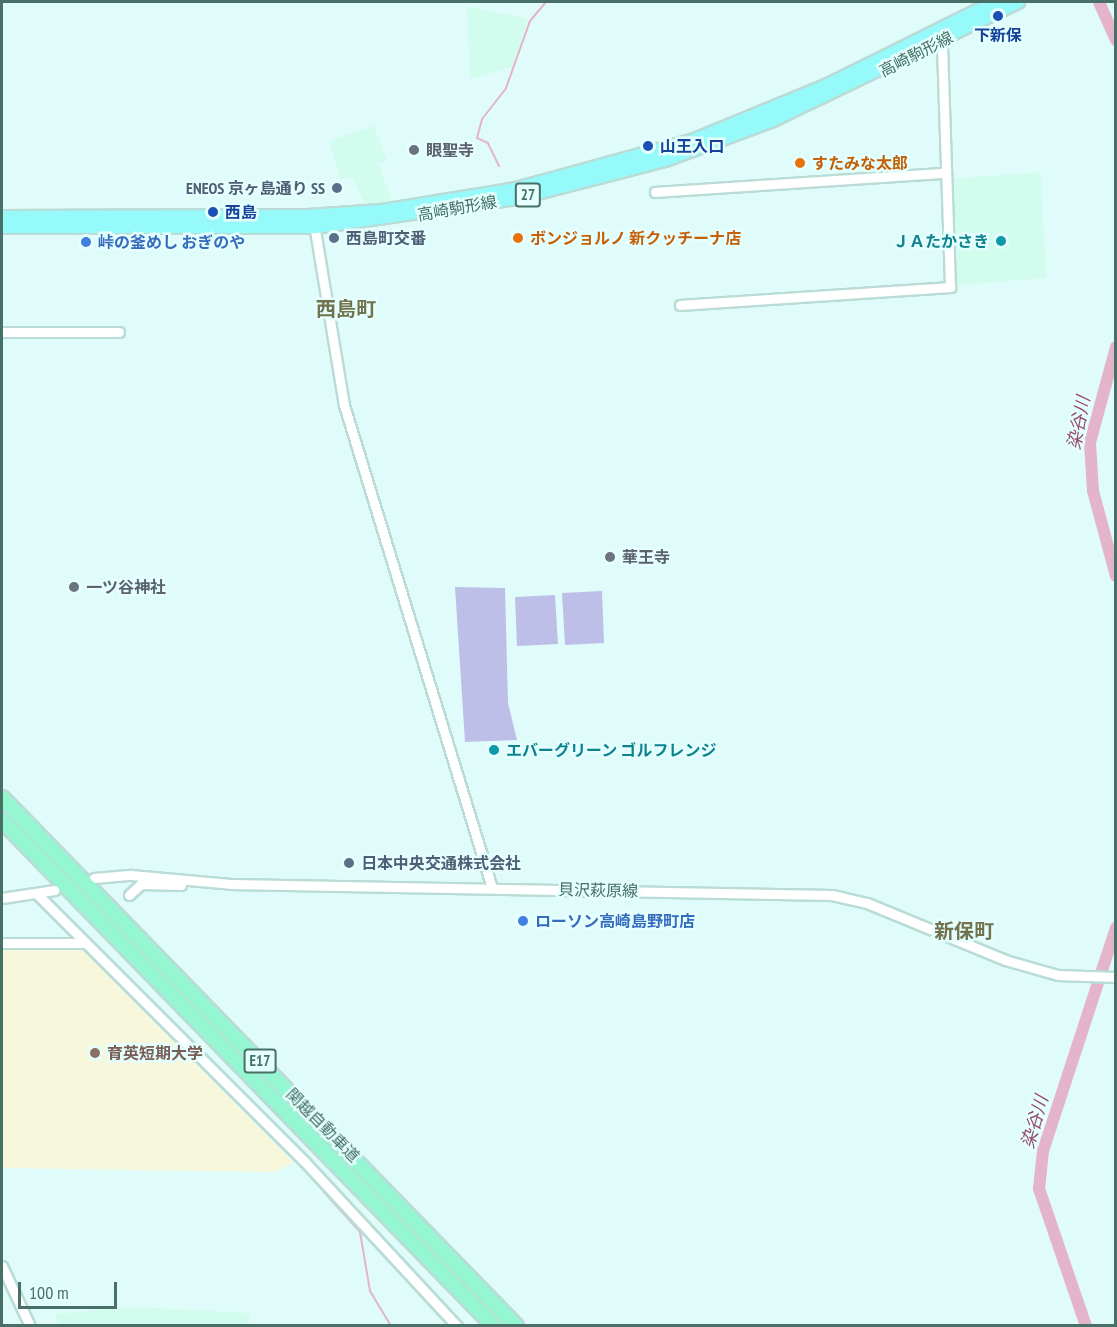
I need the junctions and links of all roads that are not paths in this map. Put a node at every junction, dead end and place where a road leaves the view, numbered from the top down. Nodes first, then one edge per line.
1 (995, 2) edge
2 (1018, 2) edge
3 (942, 42) junction
4 (944, 173) junction
5 (655, 192) dead end
6 (308, 216) junction
7 (2, 217) edge
8 (2, 227) edge
9 (316, 227) junction
10 (680, 305) dead end
11 (2, 332) edge
12 (119, 332) dead end
13 (2, 798) edge
14 (2, 820) edge
15 (94, 879) dead end
16 (198, 882) junction
17 (492, 888) junction
18 (54, 890) dead end
19 (38, 895) junction
20 (129, 895) dead end
21 (2, 898) edge
22 (2, 943) edge
23 (85, 943) junction
24 (1115, 977) edge
25 (2, 1266) edge
26 (30, 1326) edge
27 (457, 1326) edge
28 (495, 1326) edge
29 (516, 1326) edge

1 - 6 main road, 高崎駒形線 / 27
2 - 3 main road, 高崎駒形線 / 27
3 - 4 street
3 - 9 main road, 高崎駒形線 / 27
4 - 5 street
4 - 10 street
6 - 7 main road, 高崎駒形線 / 27
6 - 9 street
8 - 9 main road, 高崎駒形線 / 27
9 - 17 street
11 - 12 street
13 - 29 highway, 関越自動車道 / E17
14 - 28 highway, 関越自動車道 / E17
15 - 16 street, 貝沢萩原線
16 - 17 street, 貝沢萩原線
16 - 20 street
17 - 24 street, 貝沢萩原線
18 - 19 street
19 - 21 street
19 - 23 street
22 - 23 street
23 - 27 street
25 - 26 street

